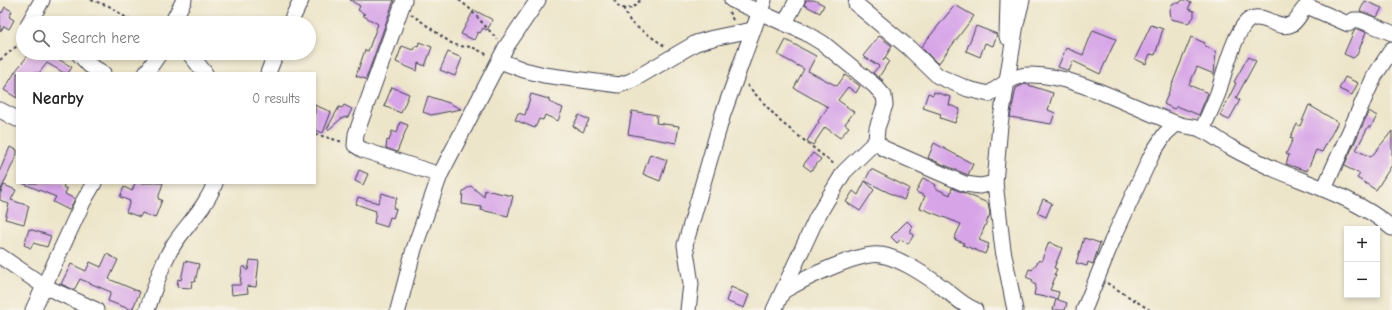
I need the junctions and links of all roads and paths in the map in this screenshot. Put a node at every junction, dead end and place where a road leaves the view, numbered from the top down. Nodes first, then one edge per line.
1 (42, 0) edge
2 (92, 0) edge
3 (184, 0) edge
4 (301, 0) edge
5 (459, 0) edge
6 (538, 0) edge
7 (614, 0) edge
8 (640, 0) edge
9 (797, 0) edge
10 (1008, 0) edge
11 (1022, 0) edge
12 (403, 2) edge
13 (856, 4) dead end
14 (730, 6) edge
15 (762, 6) edge
16 (624, 8) junction
17 (33, 16) edge
18 (124, 16) edge
19 (176, 16) edge
20 (293, 16) edge
21 (785, 23) junction
22 (745, 31) junction
23 (1392, 33) edge
24 (16, 47) edge
25 (506, 47) junction
26 (1391, 48) edge
27 (1013, 49) junction
28 (676, 54) junction
29 (0, 60) edge
30 (84, 60) edge
31 (155, 60) edge
32 (195, 60) edge
33 (273, 60) edge
34 (500, 61) junction
35 (101, 72) edge
36 (147, 72) edge
37 (205, 72) edge
38 (268, 72) edge
39 (737, 74) junction
40 (1028, 74) junction
41 (1008, 81) junction
42 (0, 110) edge
43 (16, 118) edge
44 (1176, 124) junction
45 (1202, 130) junction
46 (316, 134) edge
47 (876, 140) junction
48 (355, 145) junction
49 (844, 172) junction
50 (440, 175) junction
51 (994, 183) junction
52 (93, 184) edge
53 (215, 184) edge
54 (1324, 189) junction
55 (1392, 228) edge
56 (0, 256) edge
57 (1098, 277) junction
58 (44, 286) junction
59 (785, 290) junction
60 (92, 309) edge
61 (33, 310) edge
62 (147, 310) edge
63 (398, 310) edge
64 (688, 310) edge
65 (774, 310) edge
66 (975, 310) edge
67 (1015, 310) edge
68 (1084, 310) edge
69 (1150, 310) edge

1 - 17 street
2 - 18 path
3 - 19 street
4 - 20 street
5 - 25 path
6 - 25 street
7 - 16 path
8 - 16 path
9 - 21 street
10 - 27 street
11 - 27 street
12 - 34 path
12 - 48 street
13 - 41 street
14 - 15 street
14 - 22 path
15 - 21 street
15 - 22 street
16 - 28 path
21 - 47 street
22 - 28 street
22 - 39 street
23 - 45 street
24 - 29 path
25 - 34 street
26 - 54 street
27 - 40 street
27 - 41 street
28 - 34 street
30 - 35 street
31 - 36 street
32 - 37 street
33 - 38 street
34 - 50 street
39 - 49 path
39 - 64 street
40 - 41 street
40 - 44 street
41 - 51 street
42 - 43 street
44 - 45 street
44 - 57 street
45 - 54 street
46 - 48 path
47 - 49 street
47 - 51 street
48 - 50 street
49 - 59 street
50 - 63 street
51 - 67 street
52 - 58 street
53 - 62 street
54 - 55 street
56 - 58 street
57 - 68 street
57 - 69 path
58 - 60 street
58 - 61 street
59 - 65 street
59 - 66 street

